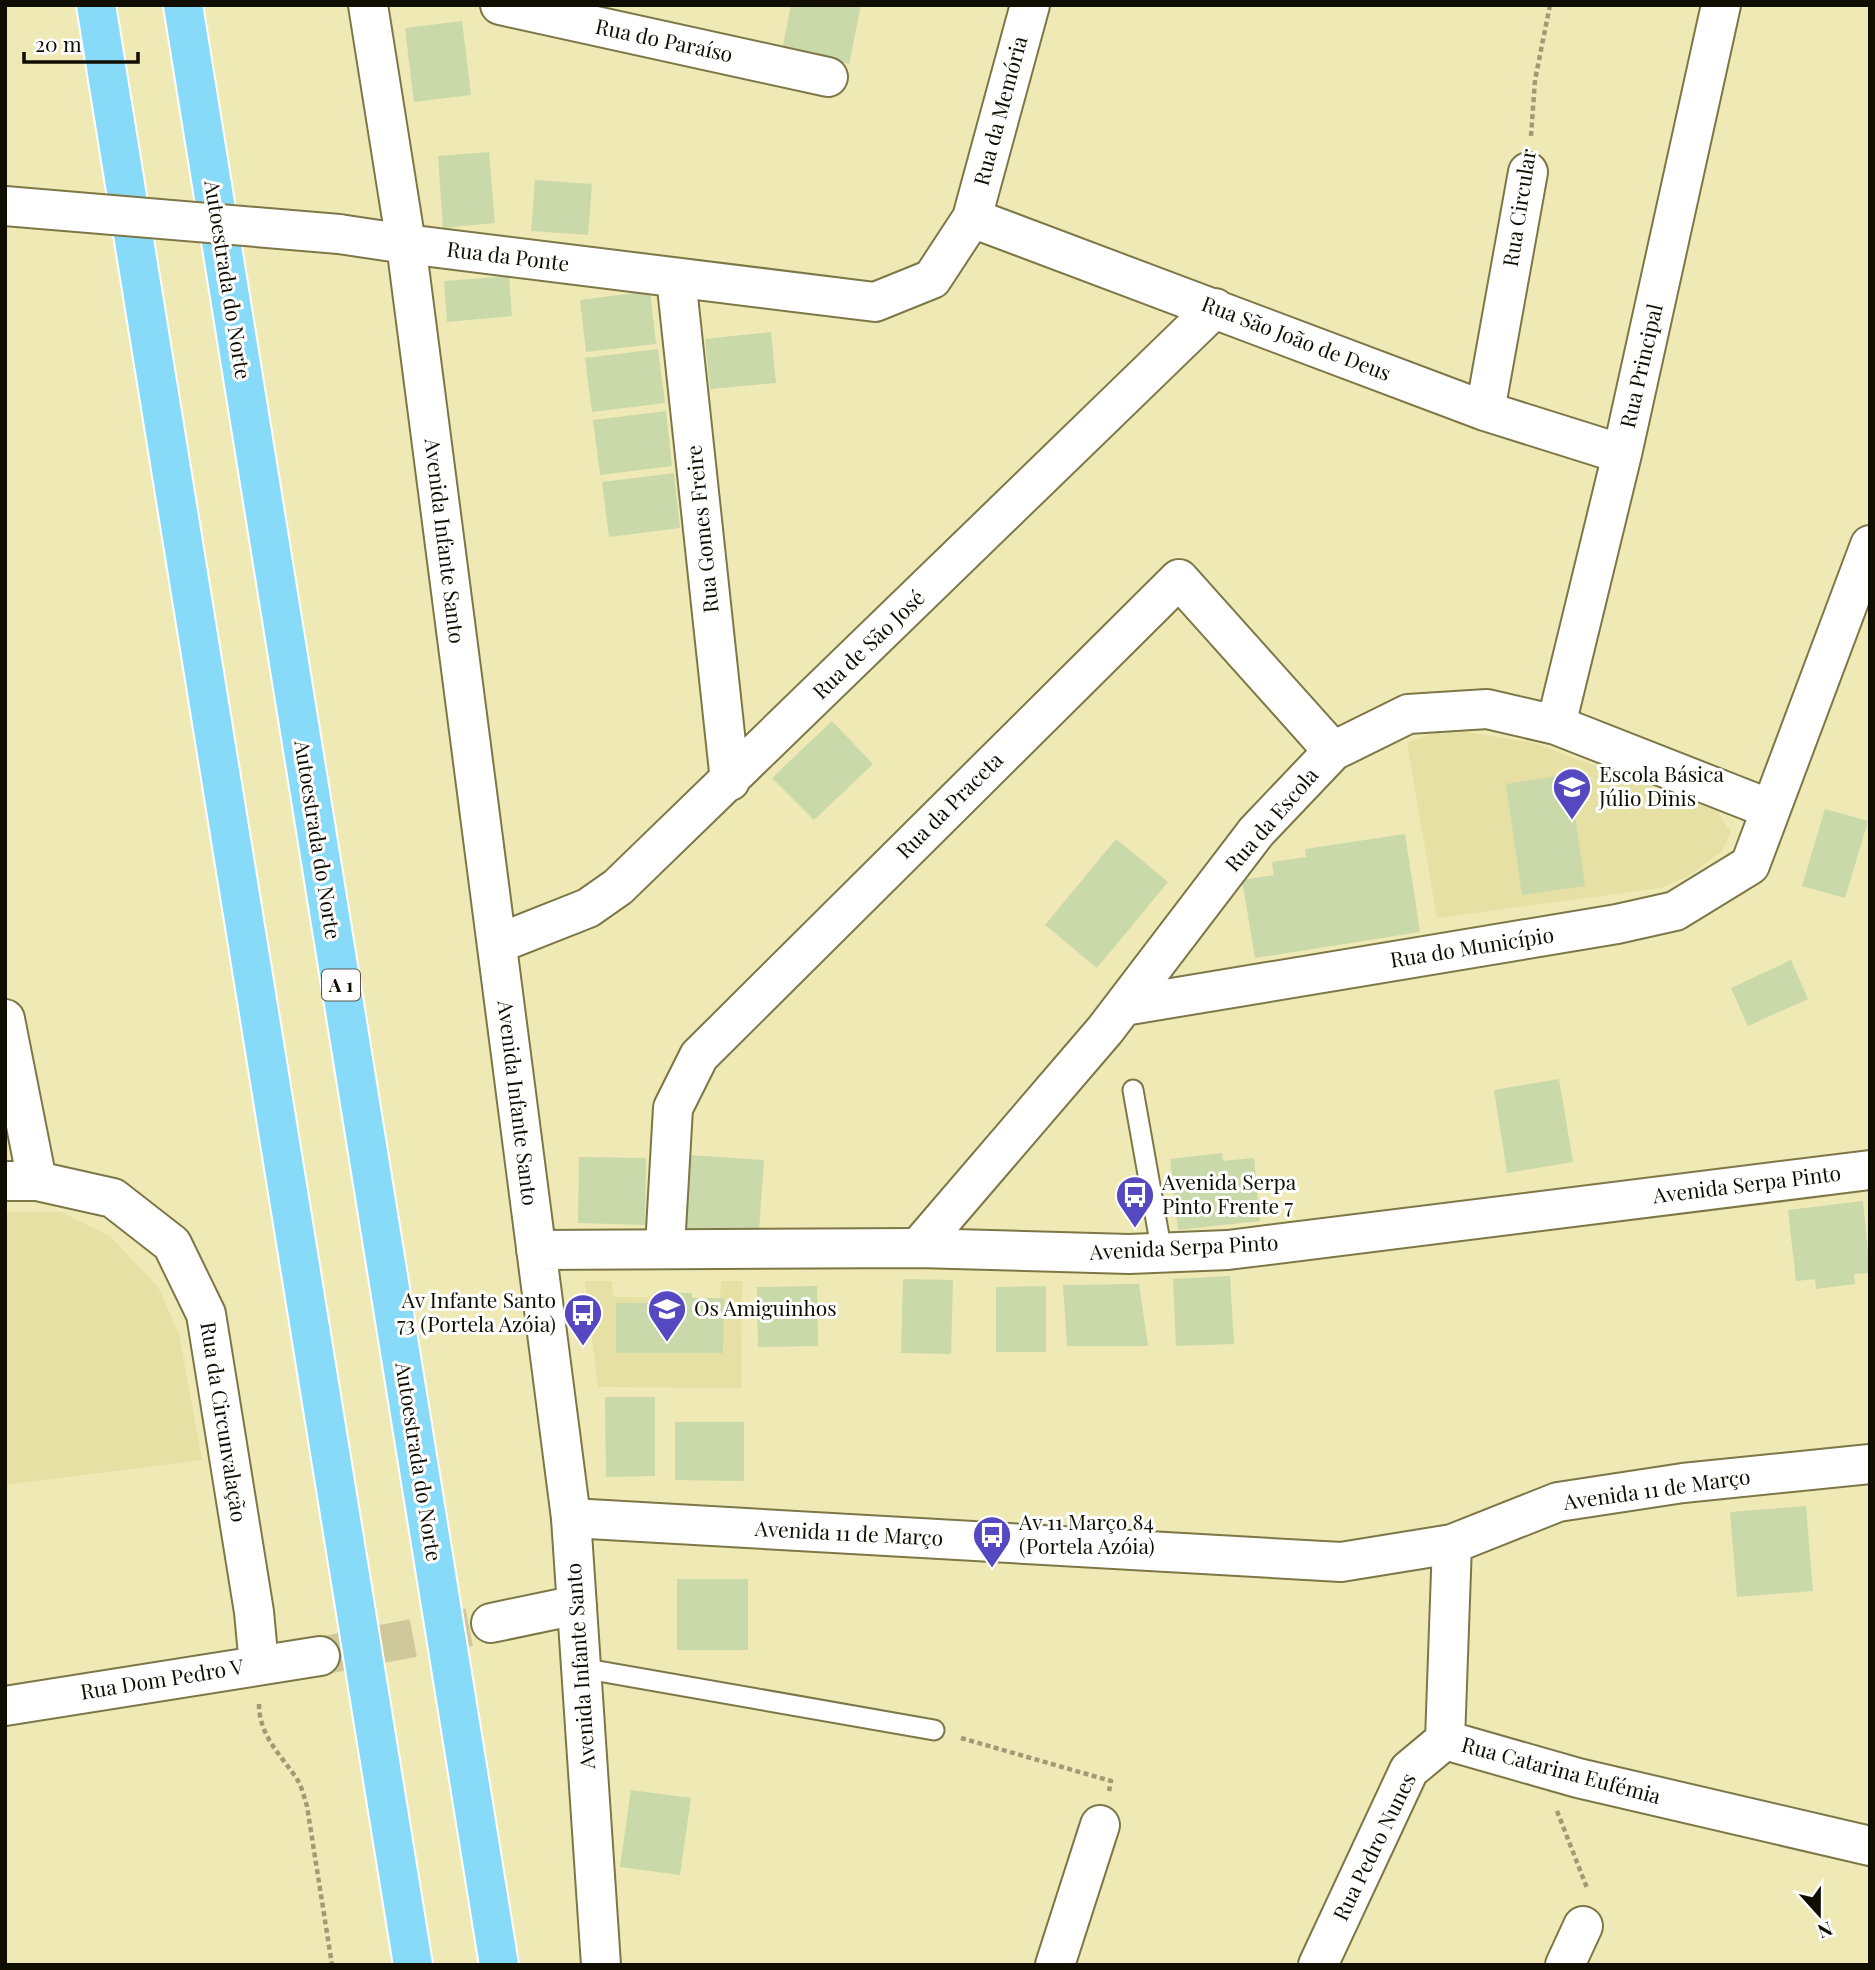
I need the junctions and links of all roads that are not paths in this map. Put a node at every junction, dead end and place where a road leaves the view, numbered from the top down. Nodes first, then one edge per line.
1 (96, 5) edge
2 (183, 5) edge
3 (368, 5) edge
4 (500, 5) edge
5 (1030, 5) edge
6 (1721, 5) edge
7 (828, 77) dead end
8 (1528, 173) road end
9 (5, 206) edge
10 (972, 218) junction
11 (406, 244) junction
12 (676, 278) junction
13 (1215, 307) junction
14 (1485, 411) junction
15 (1622, 454) junction
16 (1870, 545) edge
17 (1556, 725) junction
18 (1333, 751) junction
19 (730, 781) junction
20 (1770, 809) junction
21 (497, 944) junction
22 (1124, 1006) junction
23 (5, 1018) edge
24 (1133, 1090) dead end
25 (1870, 1170) edge
26 (21, 1181) edge
27 (665, 1247) junction
28 (918, 1248) junction
29 (536, 1250) junction
30 (1162, 1253) junction
31 (1870, 1464) edge
32 (571, 1518) junction
33 (1452, 1544) junction
34 (577, 1605) junction
35 (491, 1623) tunnel mouth
36 (320, 1656) tunnel mouth
37 (259, 1665) junction
38 (581, 1668) junction
39 (5, 1706) edge
40 (934, 1730) road end
41 (1445, 1740) junction
42 (1100, 1825) road end
43 (1870, 1846) edge
44 (1583, 1926) road end
45 (413, 1965) edge
46 (499, 1965) edge
47 (601, 1965) edge
48 (1055, 1965) edge
49 (1318, 1965) edge
50 (1565, 1965) edge

1 - 45 highway
2 - 46 highway, Autoestrada do Norte / A 1
3 - 11 street, Avenida Infante Santo
4 - 7 street, Rua do Paraíso
5 - 10 street, Rua da Memória
6 - 15 street, Rua Principal
8 - 14 street, Rua Circular
9 - 11 street, Rua da Ponte, bridge
10 - 12 street, Rua da Ponte
10 - 13 street, Rua São João de Deus
11 - 12 street, Rua da Ponte
11 - 21 street, Avenida Infante Santo
12 - 19 street, Rua Gomes Freire
13 - 14 street, Rua São João de Deus
13 - 19 street, Rua de São José
14 - 15 street, Rua São João de Deus
15 - 17 street, Rua Principal
16 - 20 street, Rua do Município
17 - 18 street, Rua da Escola
17 - 20 street, Rua da Escola
18 - 22 street, Rua da Escola
18 - 27 street, Rua da Praceta
19 - 21 street, Rua de São José
20 - 22 street, Rua do Município
21 - 29 street, Avenida Infante Santo
22 - 28 street, Rua da Escola
23 - 26 street
24 - 30 lane
25 - 30 street, Avenida Serpa Pinto
26 - 37 street, Rua da Circunvalação
27 - 28 street, Avenida Serpa Pinto
27 - 29 street, Avenida Serpa Pinto
28 - 30 street, Avenida Serpa Pinto
29 - 32 street, Avenida Infante Santo
31 - 33 street, Avenida 11 de Março
32 - 33 street, Avenida 11 de Março
32 - 34 street, Avenida Infante Santo
33 - 41 street, Rua Catarina Eufémia
34 - 35 street
34 - 38 street, Avenida Infante Santo
36 - 37 street, Rua Dom Pedro V
37 - 39 street, Rua Dom Pedro V
38 - 40 lane
38 - 47 street, Avenida Infante Santo
41 - 43 street, Rua Catarina Eufémia
41 - 49 street, Rua Pedro Nunes
42 - 48 street
44 - 50 street

